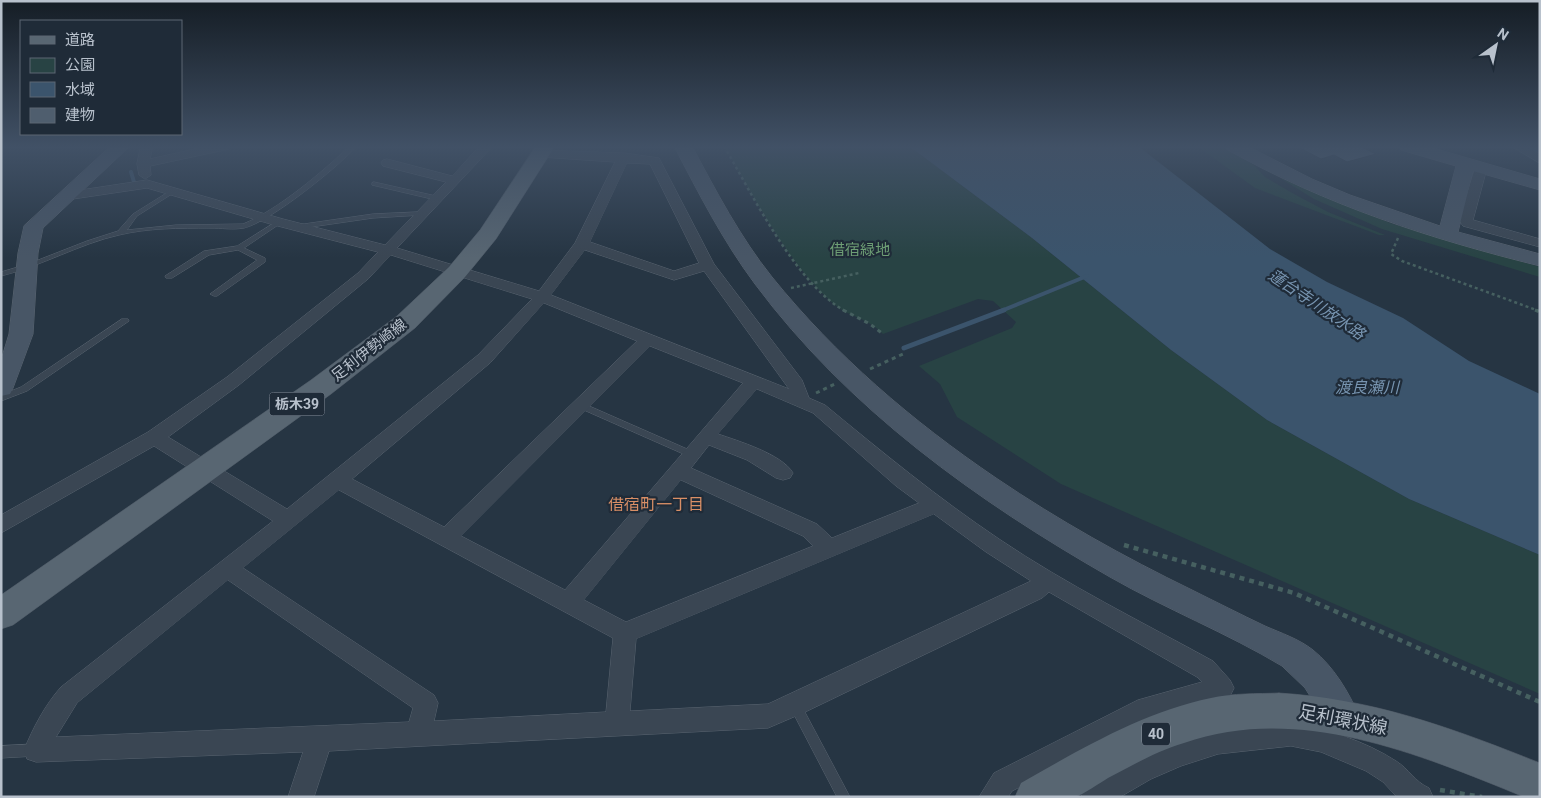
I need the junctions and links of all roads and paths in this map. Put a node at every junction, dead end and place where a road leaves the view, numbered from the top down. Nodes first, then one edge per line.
1 (80, 183) edge
2 (310, 183) edge
3 (451, 183) edge
4 (522, 183) edge
5 (611, 183) edge
6 (666, 183) edge
7 (700, 183) edge
8 (746, 183) edge
9 (1309, 183) edge
10 (1467, 183) edge
11 (1471, 183) edge
12 (143, 184) joint
13 (374, 184) dead end
14 (174, 191) junction
15 (66, 196) junction
16 (436, 198) junction
17 (420, 214) junction
18 (262, 217) junction
19 (279, 222) junction
20 (296, 227) junction
21 (120, 233) junction
22 (1446, 235) junction
23 (1398, 238) dead end
24 (1540, 243) edge
25 (582, 244) junction
26 (239, 248) junction
27 (388, 252) junction
28 (1540, 260) edge
29 (707, 265) junction
30 (26, 269) junction
31 (457, 272) junction
32 (859, 273) dead end
33 (1, 274) edge
34 (169, 276) dead end
35 (813, 282) junction
36 (788, 289) dead end
37 (214, 294) dead end
38 (542, 297) junction
39 (1540, 312) edge
40 (125, 321) dead end
41 (883, 334) dead end
42 (649, 338) junction
43 (903, 354) dead end
44 (864, 372) dead end
45 (754, 381) junction
46 (840, 382) dead end
47 (1, 388) edge
48 (1, 398) edge
49 (807, 398) junction
50 (580, 405) junction
51 (706, 436) junction
52 (154, 437) junction
53 (691, 454) junction
54 (203, 469) junction
55 (678, 470) junction
56 (783, 473) dead end
57 (338, 480) junction
58 (934, 505) junction
59 (288, 520) junction
60 (1, 524) edge
61 (446, 537) junction
62 (1118, 543) dead end
63 (829, 550) junction
64 (228, 569) junction
65 (1047, 580) junction
66 (569, 602) junction
67 (1, 614) edge
68 (625, 633) junction
69 (1540, 702) edge
70 (795, 705) junction
71 (1342, 716) junction
72 (617, 724) junction
73 (419, 733) junction
74 (320, 739) junction
75 (36, 750) junction
76 (1, 752) edge
77 (1540, 782) edge
78 (1421, 794) edge
79 (301, 797) edge
80 (844, 797) edge
81 (992, 797) edge
82 (1035, 797) edge
83 (1094, 797) edge
84 (1482, 797) edge

1 - 15 street
2 - 18 lane
3 - 16 street
4 - 31 main road, 足利伊勢崎線 / 栃木39
5 - 25 street
6 - 29 street
7 - 71 street
8 - 35 path
9 - 22 street
10 - 22 street
11 - 24 street
12 - 14 street
12 - 15 street
13 - 16 lane
14 - 18 street
14 - 21 lane
15 - 30 street
16 - 17 street
17 - 20 lane
17 - 27 street
18 - 19 street
18 - 21 lane
19 - 20 street
19 - 26 lane
20 - 27 street
21 - 30 lane
22 - 28 street
23 - 39 path
25 - 29 street
25 - 38 street
26 - 34 lane
26 - 37 lane
27 - 31 street
27 - 52 street
29 - 49 street
30 - 33 lane
30 - 47 street
31 - 38 street
31 - 54 main road, 足利伊勢崎線 / 栃木39
32 - 35 path
35 - 36 path
35 - 41 path
38 - 42 street
38 - 57 street
40 - 48 lane
42 - 45 street
42 - 50 street
43 - 44 path
45 - 49 street
45 - 51 street
46 - 49 path
49 - 58 street
50 - 53 lane
50 - 61 street
51 - 53 street
51 - 56 street
52 - 54 street
52 - 60 street
53 - 55 street
54 - 59 street
54 - 67 main road, 足利伊勢崎線 / 栃木39
55 - 63 street
55 - 66 street
57 - 59 street
57 - 61 street
58 - 63 street
58 - 65 street
59 - 64 street
61 - 66 street
62 - 69 path
63 - 68 street
64 - 73 street
64 - 75 street
65 - 70 street
65 - 81 street
66 - 68 street
68 - 72 street
70 - 72 street
70 - 80 lane
71 - 77 main road, 足利環状線 / 40
71 - 82 main road, 足利環状線 / 40
72 - 73 street
73 - 74 street
74 - 75 street
74 - 79 street
75 - 76 lane
78 - 83 street
78 - 84 path

